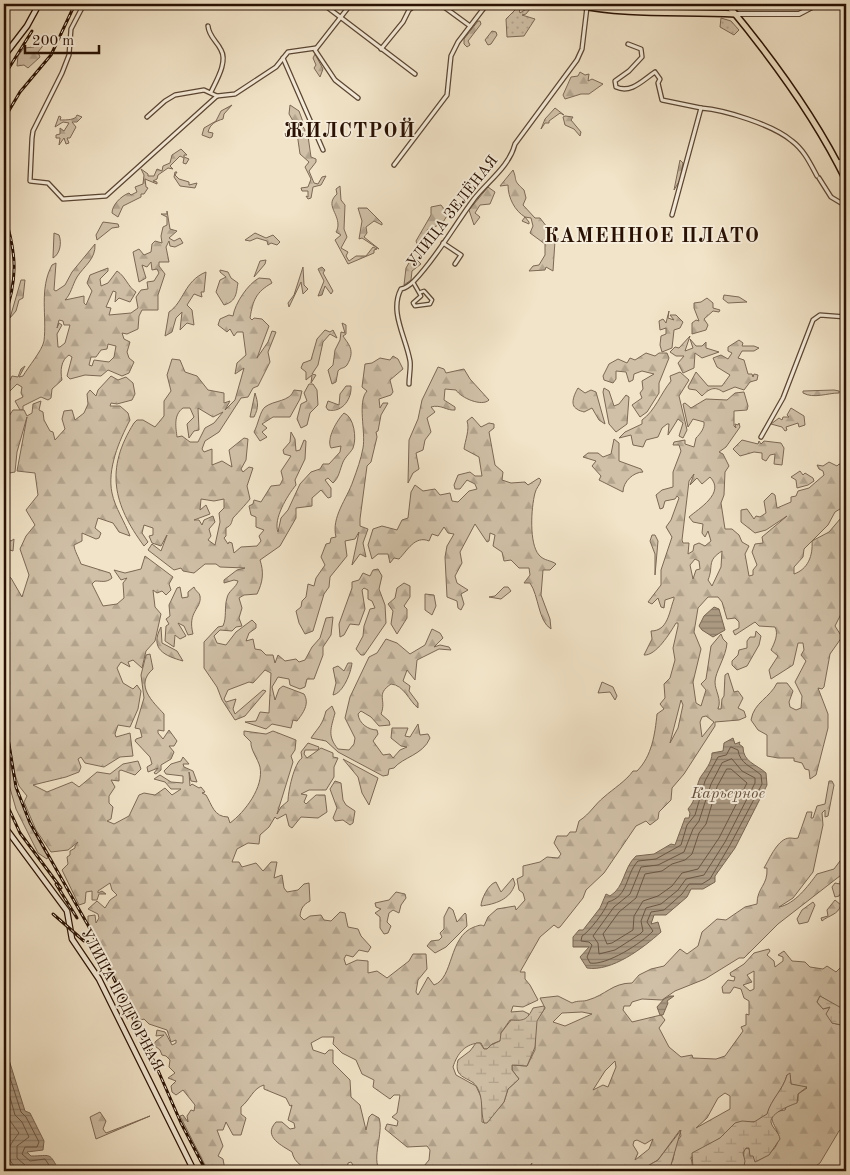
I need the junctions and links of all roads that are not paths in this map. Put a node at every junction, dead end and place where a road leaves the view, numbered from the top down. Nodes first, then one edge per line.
1 (40, 4) edge
2 (84, 4) edge
3 (324, 4) edge
4 (351, 4) edge
5 (417, 4) edge
6 (440, 4) edge
7 (487, 4) edge
8 (573, 4) edge
9 (727, 4) edge
10 (818, 4) edge
11 (587, 7) junction
12 (722, 13) junction
13 (735, 14) junction
14 (748, 14) junction
15 (340, 17) junction
16 (208, 26) dead end
17 (470, 26) junction
18 (744, 27) junction
19 (628, 44) dead end
20 (381, 49) junction
21 (316, 50) junction
22 (4, 56) edge
23 (283, 58) junction
24 (415, 74) dead end
25 (211, 92) junction
26 (217, 96) junction
27 (358, 98) dead end
28 (701, 108) junction
29 (147, 117) dead end
30 (323, 150) dead end
31 (846, 158) edge
32 (838, 163) junction
33 (394, 165) dead end
34 (846, 180) edge
35 (846, 206) edge
36 (672, 215) dead end
37 (443, 243) junction
38 (455, 264) dead end
39 (413, 282) junction
40 (421, 292) junction
41 (846, 317) edge
42 (409, 384) dead end
43 (761, 437) dead end
44 (4, 822) edge
45 (194, 1171) edge

1 - 22 main road
2 - 26 street
3 - 15 street
4 - 15 street
5 - 20 street
6 - 17 street
7 - 17 street
8 - 11 main road
9 - 13 main road
9 - 14 street
10 - 14 street
11 - 12 main road
11 - 37 street, УЛИЦА ЗЕЛЁНАЯ
12 - 13 main road
12 - 18 main road
13 - 14 street
13 - 18 main road
14 - 18 street
15 - 20 street
15 - 21 street
16 - 25 street
17 - 33 street
18 - 32 main road
19 - 28 street
20 - 24 street
21 - 23 street
21 - 27 street
23 - 26 street
23 - 30 street
25 - 26 street
25 - 29 street
28 - 35 street
28 - 36 street
31 - 32 street
32 - 34 main road
37 - 38 street
37 - 39 street, УЛИЦА ЗЕЛЁНАЯ
39 - 40 street
39 - 42 street, УЛИЦА ЗЕЛЁНАЯ
40 - 40 street
41 - 43 street
44 - 45 main road, УЛИЦА ПОДГОРНАЯ

